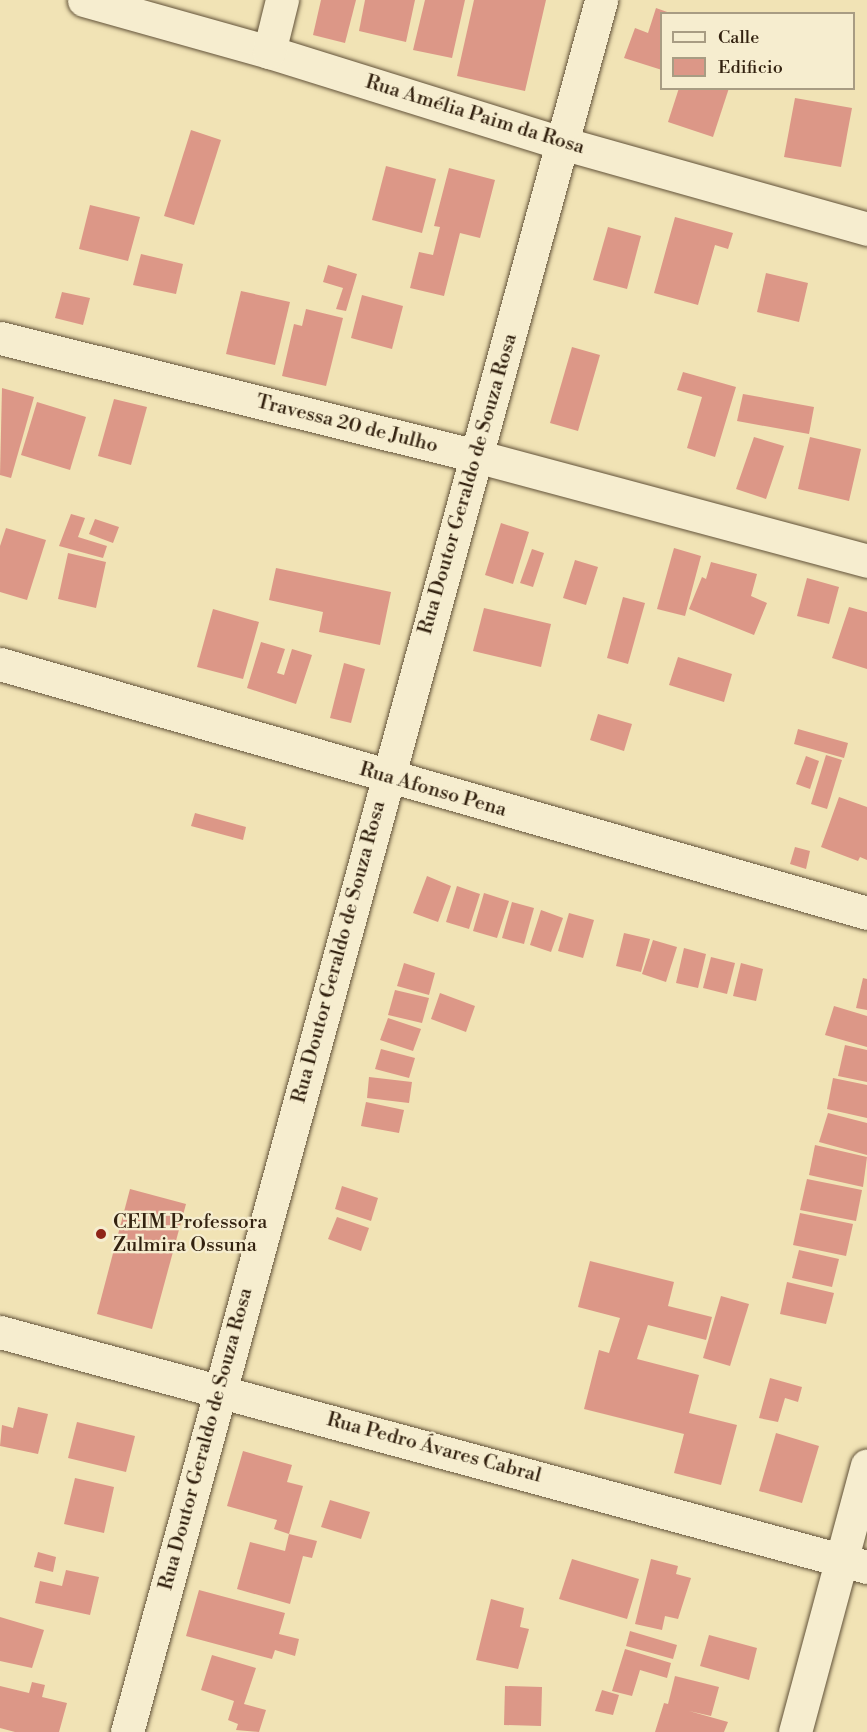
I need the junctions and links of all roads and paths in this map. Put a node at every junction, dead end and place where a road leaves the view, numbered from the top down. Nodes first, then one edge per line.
1 (84, 0) edge
2 (282, 0) edge
3 (601, 0) edge
4 (269, 52) junction
5 (562, 143) junction
6 (866, 223) edge
7 (0, 338) edge
8 (476, 456) junction
9 (867, 561) edge
10 (0, 664) edge
11 (386, 777) junction
12 (867, 913) edge
13 (0, 1332) edge
14 (220, 1390) junction
15 (867, 1466) edge
16 (854, 1563) edge
17 (127, 1732) edge
18 (795, 1732) edge

1 - 4 street, Rua Amélia Paim da Rosa
2 - 4 street
3 - 5 street, Rua Doutor Geraldo de Souza Rosa
4 - 5 street, Rua Amélia Paim da Rosa
5 - 6 street, Rua Amélia Paim da Rosa
5 - 8 street, Rua Doutor Geraldo de Souza Rosa
7 - 8 street, Travessa 20 de Julho
8 - 9 street, Travessa 20 de Julho
8 - 11 street, Rua Doutor Geraldo de Souza Rosa
10 - 11 street, Rua Afonso Pena
11 - 12 street, Rua Afonso Pena
11 - 14 street, Rua Doutor Geraldo de Souza Rosa
13 - 14 street, Rua Pedro Ávares Cabral
14 - 16 street, Rua Pedro Ávares Cabral
14 - 17 street, Rua Doutor Geraldo de Souza Rosa
15 - 16 street
16 - 18 street

